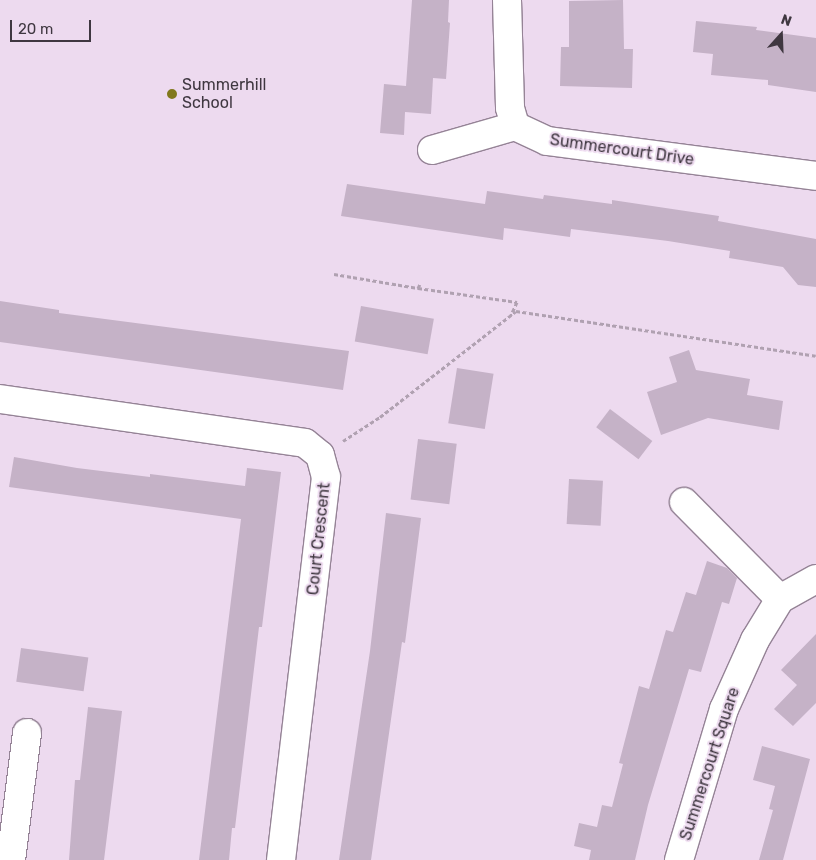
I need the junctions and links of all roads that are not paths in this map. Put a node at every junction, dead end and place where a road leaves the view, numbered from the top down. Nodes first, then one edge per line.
1 (508, 0) edge
2 (515, 126) junction
3 (432, 150) dead end
4 (816, 176) edge
5 (0, 399) edge
6 (684, 502) dead end
7 (816, 579) edge
8 (780, 599) junction
9 (27, 733) dead end
10 (9, 798) edge
11 (12, 860) edge
12 (281, 860) edge
13 (679, 860) edge

1 - 2 street
2 - 3 street
2 - 4 street, Summercourt Drive
5 - 12 street, Court Crescent
6 - 8 street
7 - 8 street, Summercourt Square
8 - 13 street, Summercourt Square
9 - 10 street
10 - 11 street

